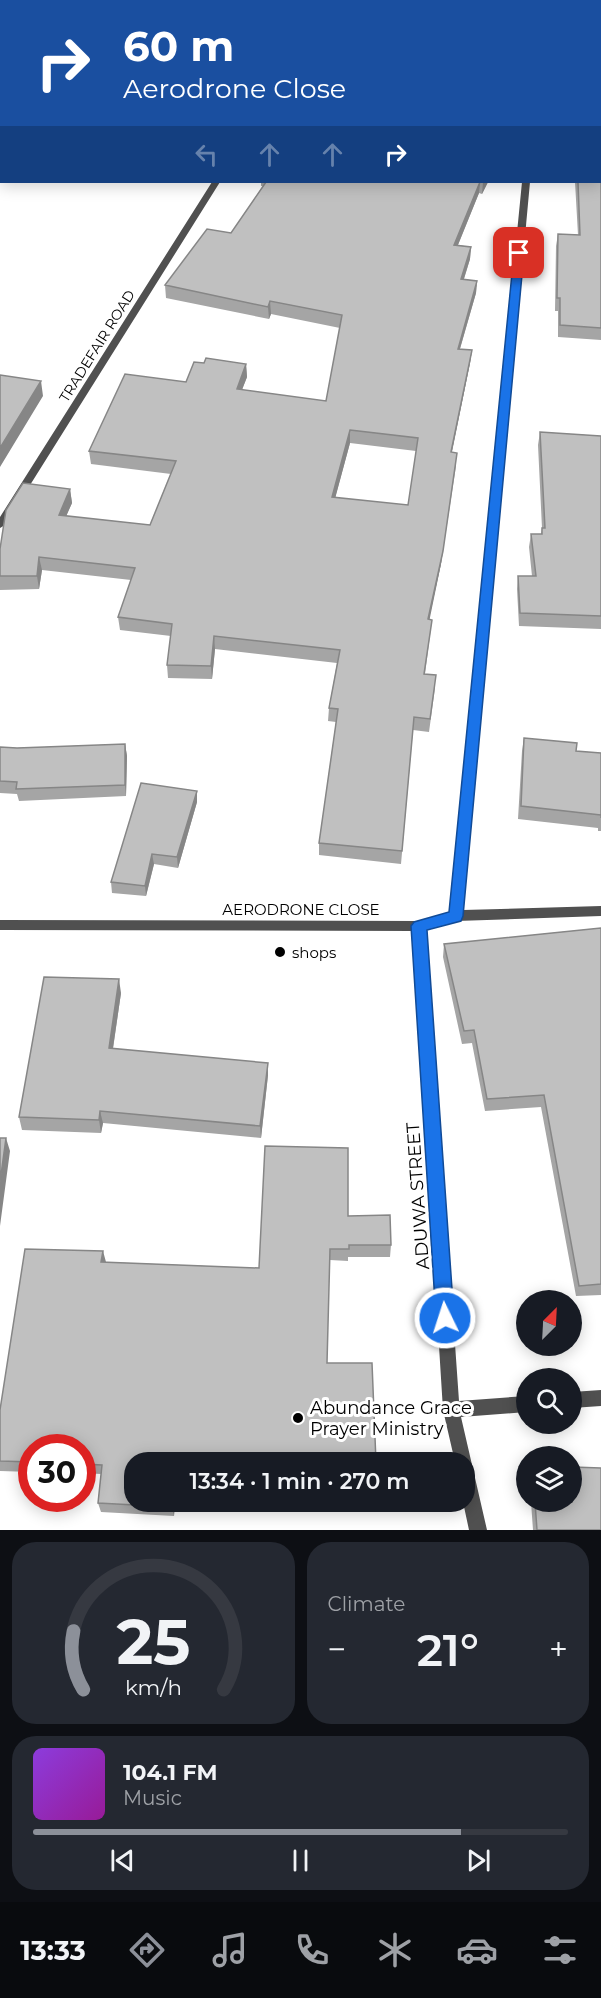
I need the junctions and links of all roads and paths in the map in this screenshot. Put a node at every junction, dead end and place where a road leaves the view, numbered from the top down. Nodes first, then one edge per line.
1 (215, 183) edge
2 (526, 183) edge
3 (0, 525) edge
4 (601, 911) edge
5 (456, 916) junction
6 (0, 925) edge
7 (419, 926) junction
8 (601, 1398) edge
9 (582, 1399) edge
10 (516, 1405) edge
11 (451, 1410) junction
12 (461, 1452) edge
13 (474, 1512) edge
14 (478, 1530) edge

1 - 3 street, TRADEFAIR ROAD
2 - 5 street
4 - 5 street, AERODRONE CLOSE
5 - 7 street, AERODRONE CLOSE
6 - 7 street, AERODRONE CLOSE
7 - 11 street, ADUWA STREET
8 - 9 street
10 - 11 street
11 - 12 street, ADUWA STREET
13 - 14 street

